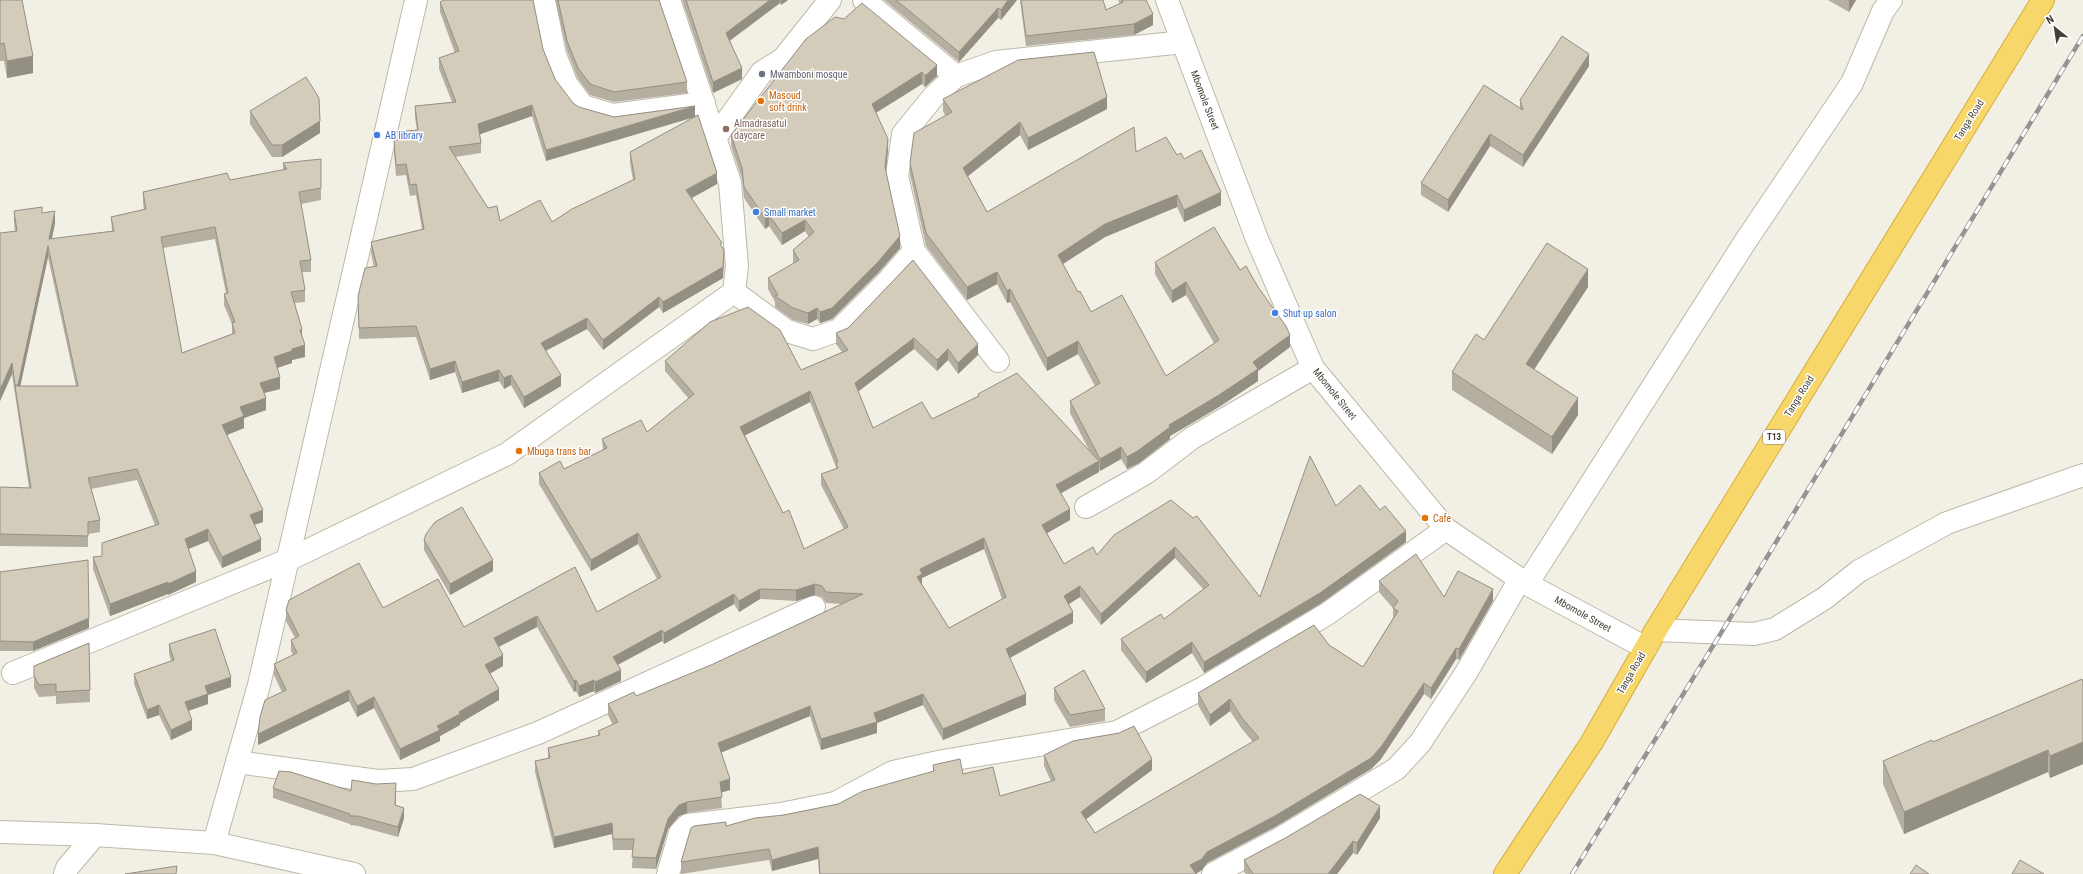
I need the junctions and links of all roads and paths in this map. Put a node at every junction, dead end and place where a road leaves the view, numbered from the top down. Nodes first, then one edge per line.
1 (416, 0) edge
2 (544, 0) edge
3 (669, 0) edge
4 (830, 0) edge
5 (864, 0) edge
6 (1167, 0) edge
7 (1891, 0) edge
8 (2043, 0) edge
9 (1183, 42) junction
10 (956, 76) junction
11 (704, 104) junction
12 (715, 138) junction
13 (914, 251) junction
14 (734, 292) junction
15 (998, 361) dead end
16 (1313, 368) junction
17 (2083, 475) edge
18 (1086, 508) dead end
19 (1446, 529) junction
20 (288, 560) junction
21 (1524, 581) junction
22 (814, 607) dead end
23 (1651, 639) junction
24 (13, 673) dead end
25 (237, 762) junction
26 (0, 832) edge
27 (95, 835) junction
28 (214, 843) junction
29 (65, 874) edge
30 (354, 874) edge
31 (668, 874) edge
32 (1213, 874) edge
33 (1505, 874) edge

1 - 20 street
2 - 11 street
3 - 11 street
4 - 12 street
5 - 10 street
6 - 9 street, Mbomole Street
7 - 21 street
8 - 23 highway, Tanga Road / T13
9 - 10 street
9 - 16 street, Mbomole Street
10 - 13 street
11 - 12 street
12 - 14 street
13 - 14 street
13 - 15 street
14 - 20 street
16 - 18 street
16 - 19 street, Mbomole Street
17 - 23 street
19 - 21 street, Mbomole Street
19 - 31 street
20 - 24 street
20 - 25 street
21 - 23 street, Mbomole Street
21 - 32 street
22 - 25 street
23 - 33 highway, Tanga Road / T13
25 - 28 street
26 - 27 street
27 - 28 street
27 - 29 street
28 - 30 street

